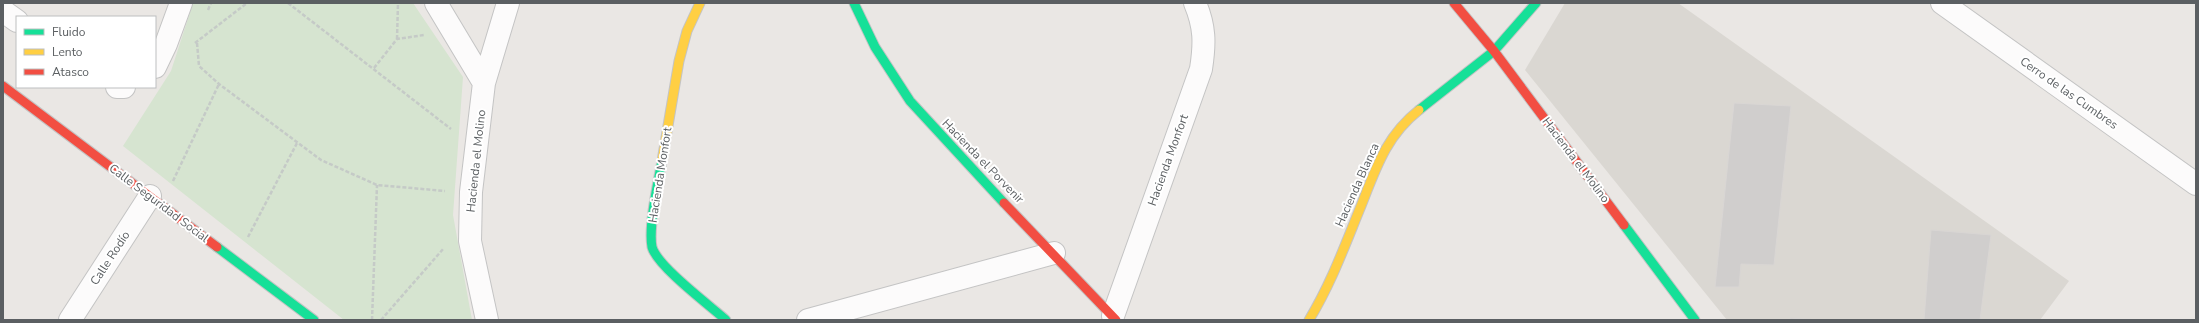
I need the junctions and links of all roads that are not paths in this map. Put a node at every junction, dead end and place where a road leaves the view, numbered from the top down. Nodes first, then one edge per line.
1 (181, 3) edge
2 (436, 3) edge
3 (508, 3) edge
4 (700, 3) edge
5 (854, 3) edge
6 (1195, 3) edge
7 (1454, 3) edge
8 (1536, 3) edge
9 (1942, 3) edge
10 (3, 11) edge
11 (16, 20) edge
12 (1494, 51) junction
13 (156, 64) edge
14 (484, 83) junction
15 (3, 86) edge
16 (2196, 184) edge
17 (156, 200) junction
18 (1054, 253) junction
19 (304, 317) edge
20 (1115, 318) edge
21 (70, 320) edge
22 (487, 320) edge
23 (726, 320) edge
24 (808, 320) edge
25 (1309, 320) edge
26 (1695, 320) edge

1 - 13 street
2 - 14 street
3 - 14 street, Hacienda el Molino
4 - 23 street, Hacienda Monfort
5 - 18 street, Hacienda el Porvenir
6 - 20 street, Hacienda Monfort
7 - 12 street, Hacienda el Molino
8 - 12 street, Hacienda Blanca
9 - 16 street, Cerro de las Cumbres
10 - 11 street
12 - 25 street, Hacienda Blanca
12 - 26 street, Hacienda el Molino
14 - 22 street, Hacienda el Molino
15 - 17 street, Calle Seguridad Social
17 - 19 street, Calle Seguridad Social
17 - 21 street, Calle Rodío
18 - 20 street, Hacienda el Porvenir
18 - 24 street

